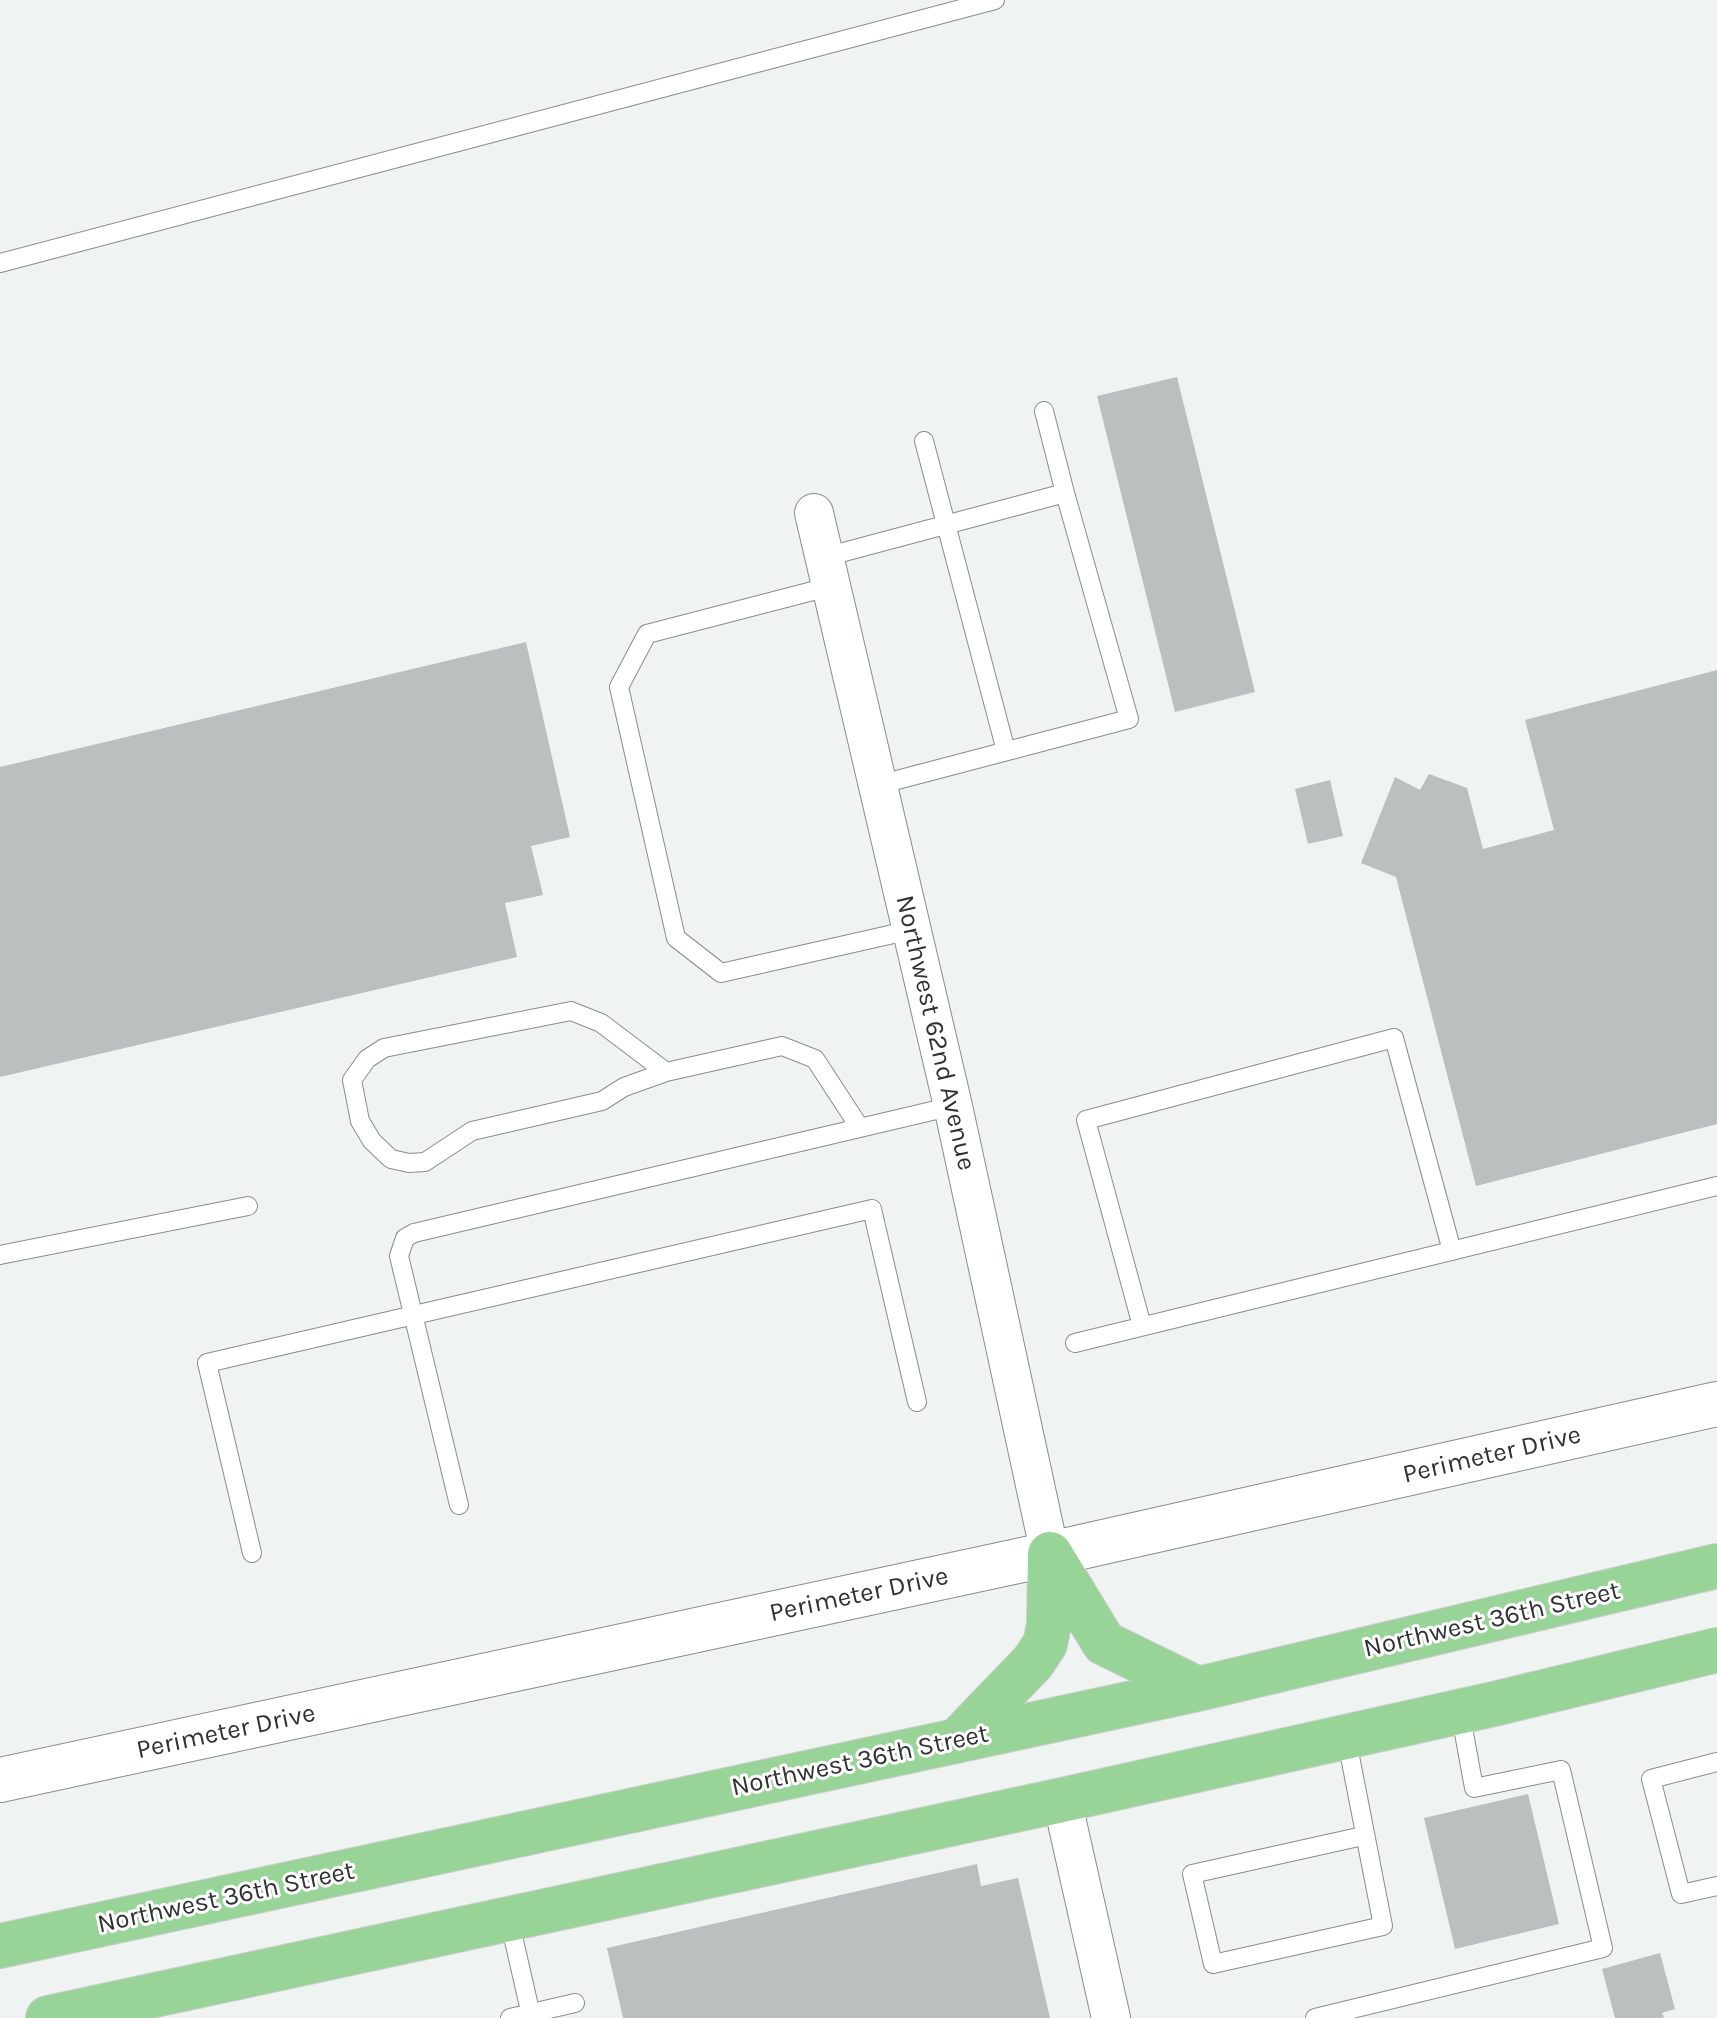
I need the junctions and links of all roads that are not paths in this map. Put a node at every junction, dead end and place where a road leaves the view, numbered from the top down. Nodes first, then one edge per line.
1 (995, 0) edge
2 (0, 263) edge
3 (1044, 411) dead end
4 (924, 441) dead end
5 (1065, 493) junction
6 (814, 513) dead end
7 (946, 524) junction
8 (828, 572) junction
9 (1006, 751) junction
10 (878, 785) junction
11 (911, 930) junction
12 (666, 1072) junction
13 (953, 1106) junction
14 (860, 1128) junction
15 (1717, 1186) edge
16 (248, 1206) dead end
17 (1452, 1251) junction
18 (0, 1255) edge
19 (412, 1316) junction
20 (1142, 1326) junction
21 (1075, 1343) dead end
22 (917, 1402) dead end
23 (1717, 1404) edge
24 (459, 1505) dead end
25 (252, 1553) dead end
26 (1050, 1554) junction
27 (1717, 1566) edge
28 (1717, 1650) edge
29 (1198, 1689) junction
30 (1460, 1711) junction
31 (1346, 1736) junction
32 (957, 1741) junction
33 (1717, 1762) edge
34 (0, 1780) edge
35 (1062, 1800) junction
36 (1363, 1836) junction
37 (1717, 1886) edge
38 (509, 1919) junction
39 (0, 1946) edge
40 (575, 2003) dead end
41 (531, 2015) junction
42 (48, 2018) edge
43 (510, 2018) edge
44 (1111, 2018) edge
45 (1315, 2018) edge

1 - 2 lane
3 - 5 lane
4 - 7 lane
5 - 7 lane
5 - 9 lane
6 - 8 street, Northwest 62nd Avenue
7 - 8 lane
7 - 9 lane
8 - 10 street, Northwest 62nd Avenue
8 - 11 lane
9 - 10 lane
10 - 11 street, Northwest 62nd Avenue
11 - 13 street, Northwest 62nd Avenue
12 - 12 lane
12 - 14 lane
13 - 14 lane
13 - 26 street, Northwest 62nd Avenue
14 - 19 lane
15 - 17 lane
16 - 18 lane
17 - 20 lane
17 - 20 lane
19 - 22 lane
19 - 24 lane
19 - 25 lane
20 - 21 lane
23 - 26 street, Perimeter Drive
26 - 29 main road
26 - 32 main road
26 - 34 street, Perimeter Drive
27 - 29 main road, Northwest 36th Street
28 - 30 main road
29 - 32 main road, Northwest 36th Street
30 - 31 main road
30 - 45 lane
31 - 35 main road
31 - 36 lane
32 - 39 main road, Northwest 36th Street
33 - 37 lane
35 - 38 main road
35 - 44 street
36 - 36 lane
38 - 41 lane
38 - 42 main road
40 - 41 lane
41 - 43 lane

